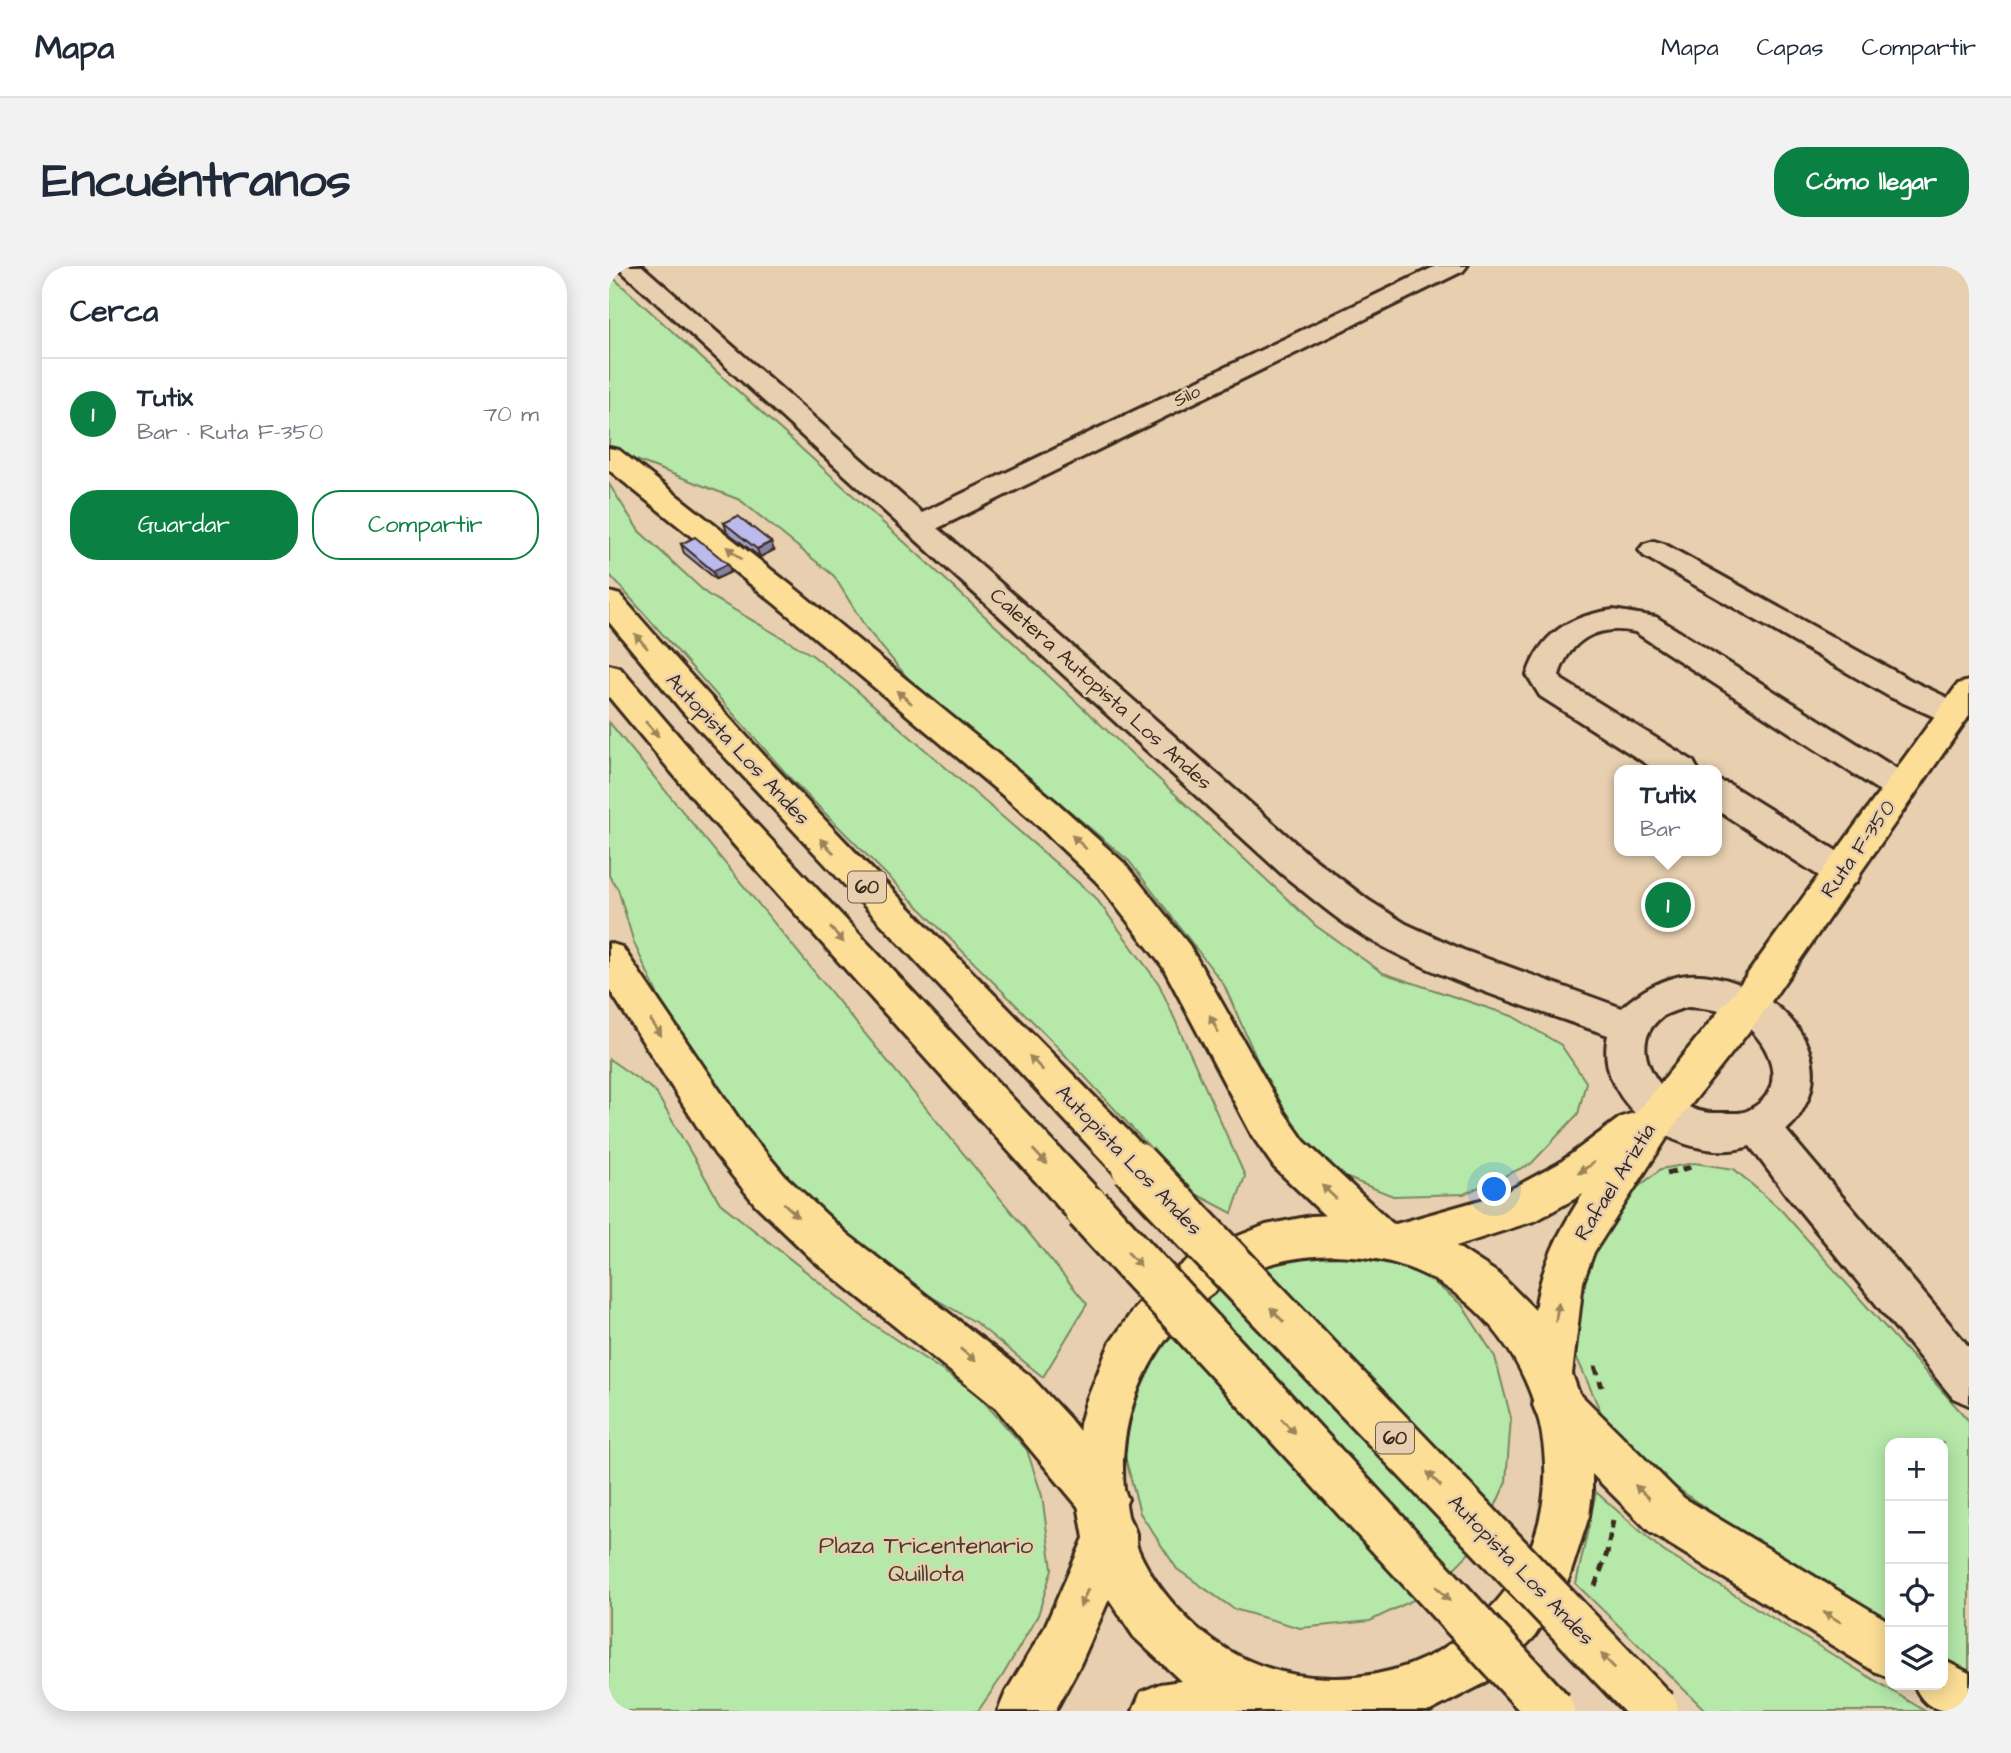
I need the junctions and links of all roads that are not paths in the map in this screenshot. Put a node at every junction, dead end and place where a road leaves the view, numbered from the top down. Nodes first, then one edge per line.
1 (628, 266) edge
2 (1455, 266) edge
3 (609, 456) edge
4 (918, 526) junction
5 (1654, 550) dead end
6 (609, 603) edge
7 (609, 676) edge
8 (1961, 703) edge
9 (1673, 765) edge
10 (1901, 788) junction
11 (1722, 796) edge
12 (1843, 873) junction
13 (609, 958) edge
14 (1747, 1005) junction
15 (1629, 1026) junction
16 (1660, 1112) junction
17 (1759, 1126) junction
18 (1389, 1241) junction
19 (1969, 1382) edge
20 (1553, 1392) junction
21 (1107, 1517) junction
22 (1885, 1649) edge
23 (1948, 1690) edge
24 (1283, 1702) edge
25 (1969, 1704) edge
26 (1025, 1711) edge
27 (1160, 1711) edge
28 (1551, 1711) edge
29 (1656, 1711) edge

1 - 4 street, Caletera Autopista Los Andes
2 - 4 street, Silo
18 -> 3 main road
4 - 15 street, Caletera Autopista Los Andes
5 - 8 street
29 -> 6 main road, Autopista Los Andes / 60, bridge
7 -> 28 main road, 60, bridge
8 - 10 main road, Ruta F-350
9 - 10 street
10 - 12 main road, Ruta F-350
11 - 12 street
12 - 14 main road, Ruta F-350
13 -> 21 main road
14 - 15 street
14 - 16 main road, Ruta F-350
14 - 17 street
15 - 16 street
16 - 17 street
16 -> 18 main road, Rafael Ariztía
20 -> 16 main road, Rafael Ariztía
17 - 19 street
18 - 20 main road, Rafael Ariztía
18 - 21 main road, Rafael Ariztía
22 -> 20 main road
20 - 24 main road, Rafael Ariztía
21 - 24 main road, Rafael Ariztía
21 -> 26 main road, Rafael Ariztía
23 - 25 main road
24 - 27 main road, Rafael Ariztía

